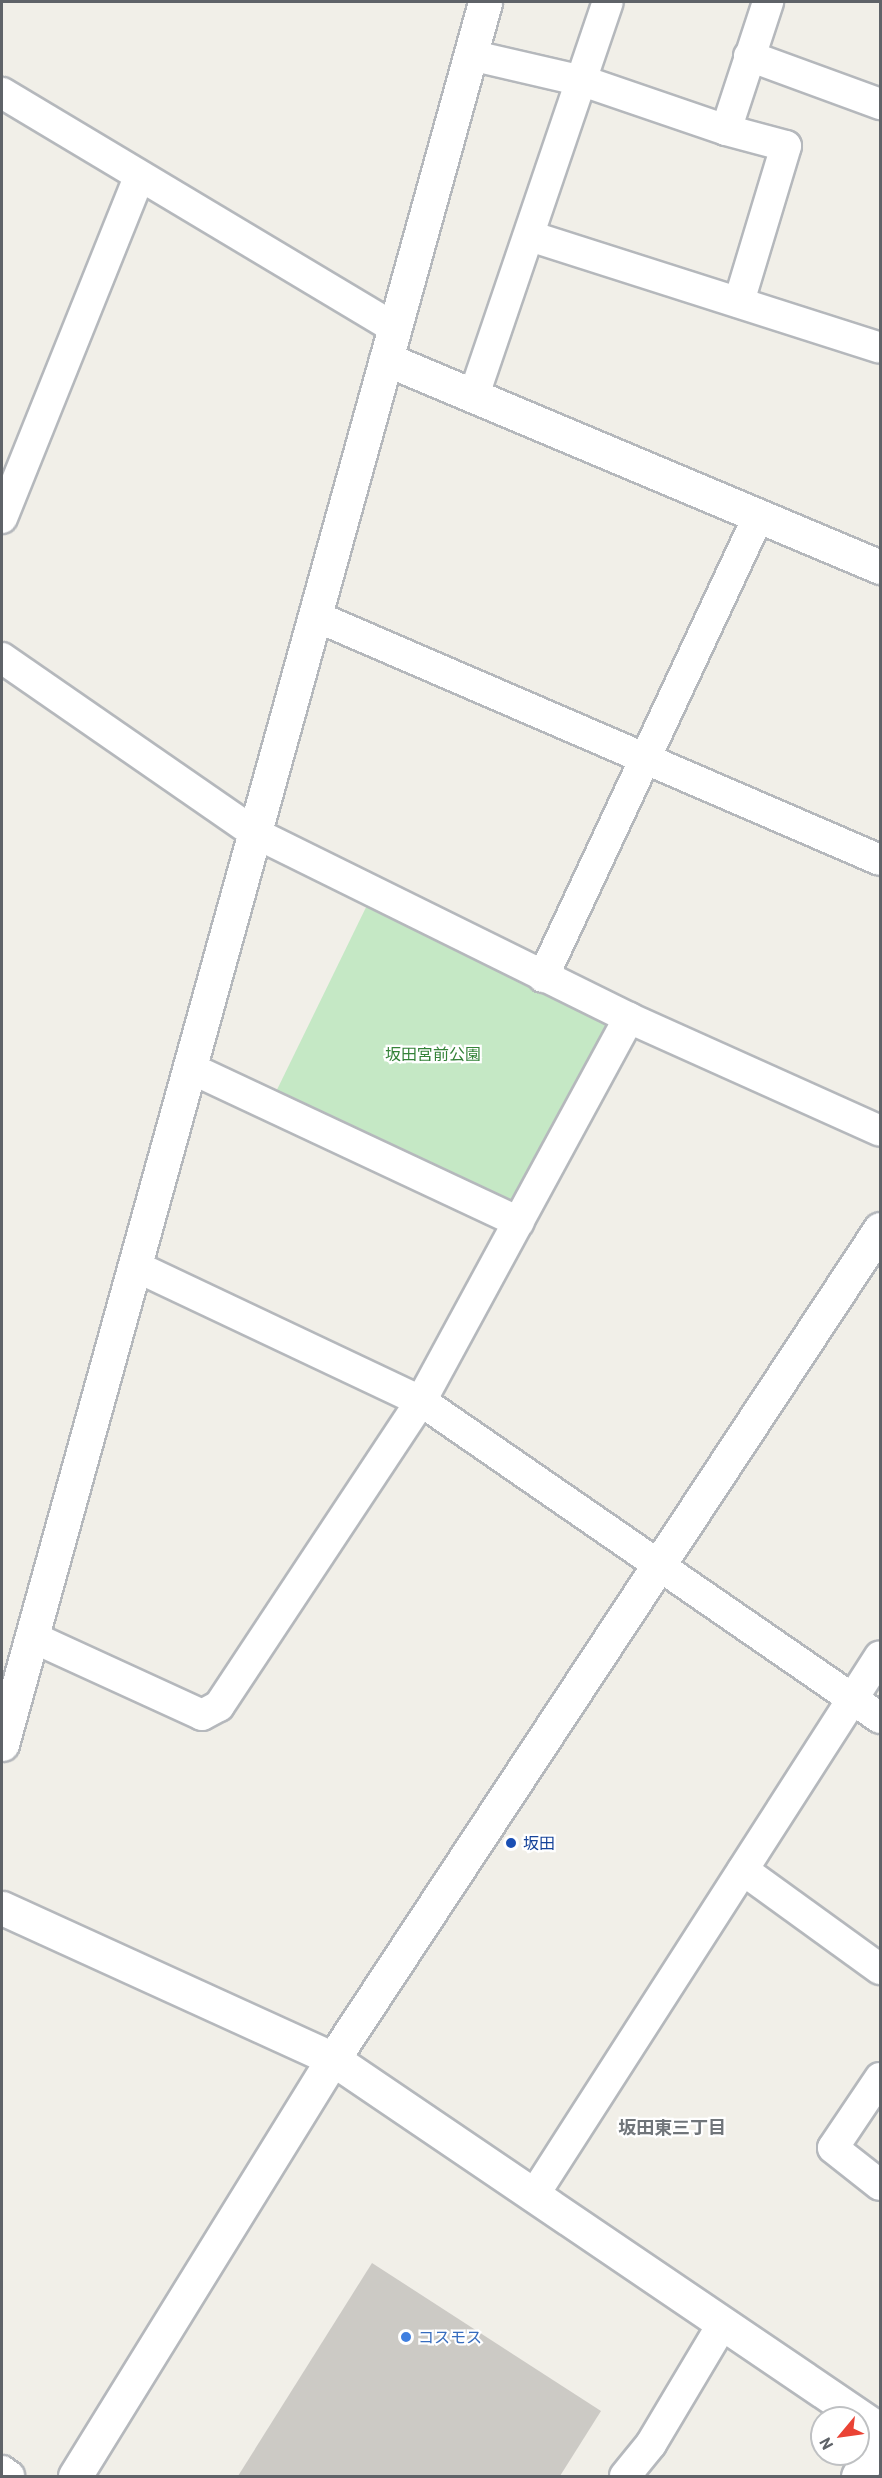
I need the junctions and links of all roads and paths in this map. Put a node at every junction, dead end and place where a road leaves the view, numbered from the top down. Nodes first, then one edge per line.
1 (485, 2) edge
2 (608, 2) edge
3 (768, 2) edge
4 (470, 55) junction
5 (749, 56) junction
6 (583, 81) junction
7 (2, 93) edge
8 (880, 104) edge
9 (726, 130) junction
10 (139, 178) junction
11 (530, 236) junction
12 (739, 302) junction
13 (394, 328) junction
14 (880, 348) edge
15 (386, 359) junction
16 (474, 395) junction
17 (759, 515) junction
18 (2, 518) edge
19 (880, 567) edge
20 (315, 616) junction
21 (2, 658) edge
22 (645, 759) junction
23 (255, 833) junction
24 (880, 860) edge
25 (543, 977) junction
26 (629, 1018) junction
27 (190, 1068) junction
28 (880, 1131) edge
29 (519, 1222) junction
30 (880, 1229) edge
31 (135, 1266) junction
32 (421, 1401) junction
33 (658, 1567) junction
34 (32, 1637) junction
35 (880, 1656) edge
36 (853, 1699) junction
37 (880, 1718) edge
38 (2, 1744) edge
39 (743, 1870) junction
40 (2, 1908) edge
41 (880, 1969) edge
42 (333, 2059) junction
43 (880, 2078) edge
44 (880, 2185) edge
45 (534, 2195) junction
46 (723, 2323) junction
47 (880, 2430) edge
48 (880, 2437) edge
49 (2, 2471) edge
50 (9, 2476) edge
51 (75, 2476) edge
52 (625, 2476) edge
53 (858, 2476) edge

1 - 4 street
2 - 6 street
3 - 5 street
4 - 6 street
4 - 13 street
5 - 8 street
5 - 9 street
6 - 9 street
6 - 11 street
7 - 10 street
9 - 12 street
10 - 13 street
10 - 18 street
11 - 12 street
11 - 16 street
12 - 14 street
13 - 15 street
15 - 16 street
15 - 20 street
16 - 17 street
17 - 19 street
17 - 22 street
20 - 22 street
20 - 23 street
21 - 23 street
22 - 24 street
22 - 25 street
23 - 25 street
23 - 27 street
25 - 26 street
26 - 28 street
26 - 29 street
27 - 29 street
27 - 31 street
29 - 32 street
30 - 33 street
31 - 32 street
31 - 34 street
32 - 33 street
32 - 34 street
33 - 36 street
33 - 42 street
34 - 38 street
35 - 36 street
36 - 37 street
36 - 39 street
39 - 41 street
39 - 45 street
40 - 42 street
42 - 45 street
42 - 51 street
43 - 44 street
45 - 46 street
46 - 47 street
46 - 52 street
48 - 53 street
49 - 50 street

